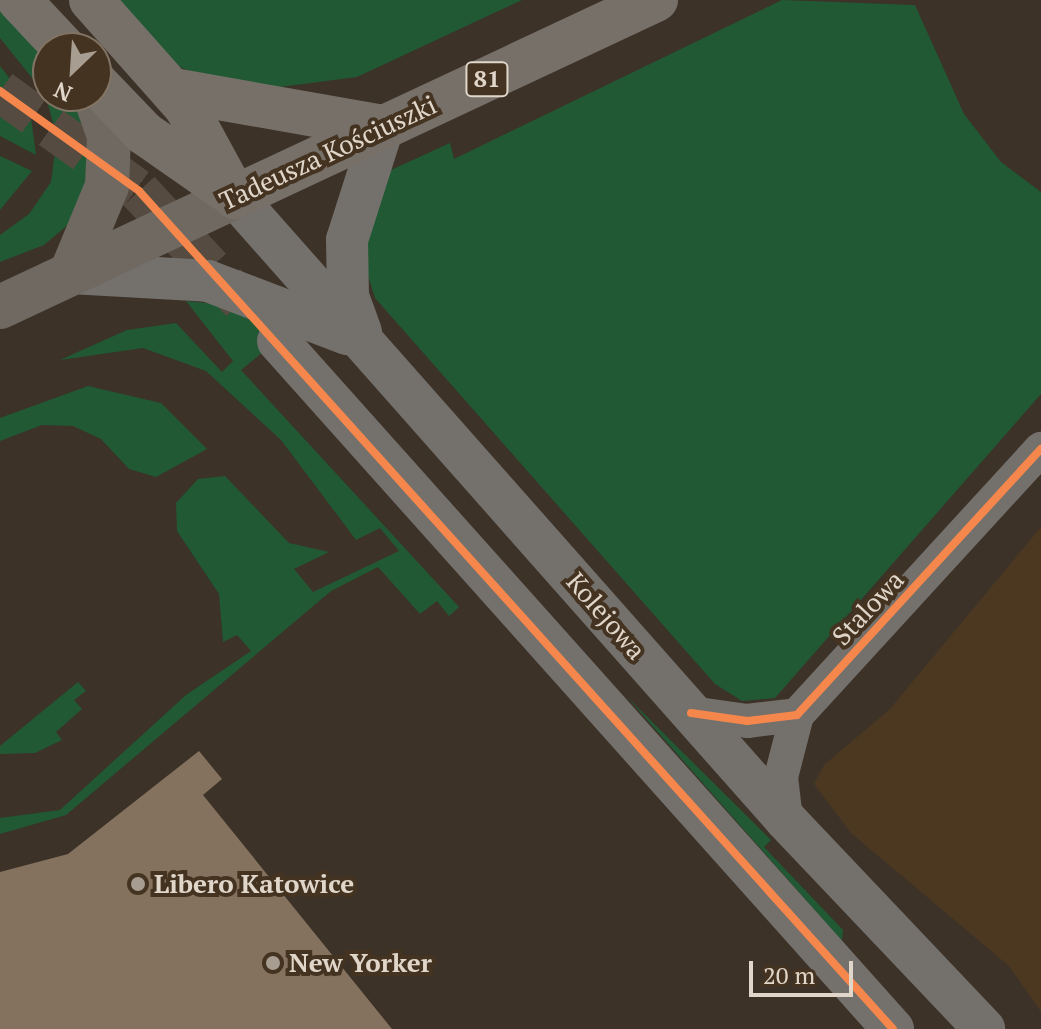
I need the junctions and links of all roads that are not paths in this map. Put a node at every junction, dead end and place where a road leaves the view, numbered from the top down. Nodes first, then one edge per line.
1 (19, 0) edge
2 (91, 0) edge
3 (656, 0) edge
4 (49, 32) edge
5 (173, 90) junction
6 (112, 100) edge
7 (101, 112) edge
8 (383, 127) junction
9 (235, 197) junction
10 (71, 273) junction
11 (0, 307) edge
12 (278, 341) dead end
13 (366, 344) junction
14 (1041, 449) edge
15 (691, 713) junction
16 (797, 715) junction
17 (786, 820) junction
18 (893, 1029) edge
19 (984, 1029) edge

1 - 4 main road
2 - 5 main road, Kolejowa
3 - 8 main road, Tadeusza Kościuszki / 81
5 - 8 main road
5 - 9 main road, Kolejowa
6 - 9 main road, Kolejowa
7 - 10 main road
8 - 9 main road, Tadeusza Kościuszki / 81
8 - 13 street
9 - 10 main road, Tadeusza Kościuszki
9 - 13 street, Kolejowa
10 - 11 main road, Tadeusza Kościuszki
10 - 13 street
12 - 18 street
13 - 15 street, Kolejowa
14 - 16 street, Stalowa
15 - 16 street
15 - 17 street, Kolejowa
16 - 17 street
17 - 19 street, Kolejowa

